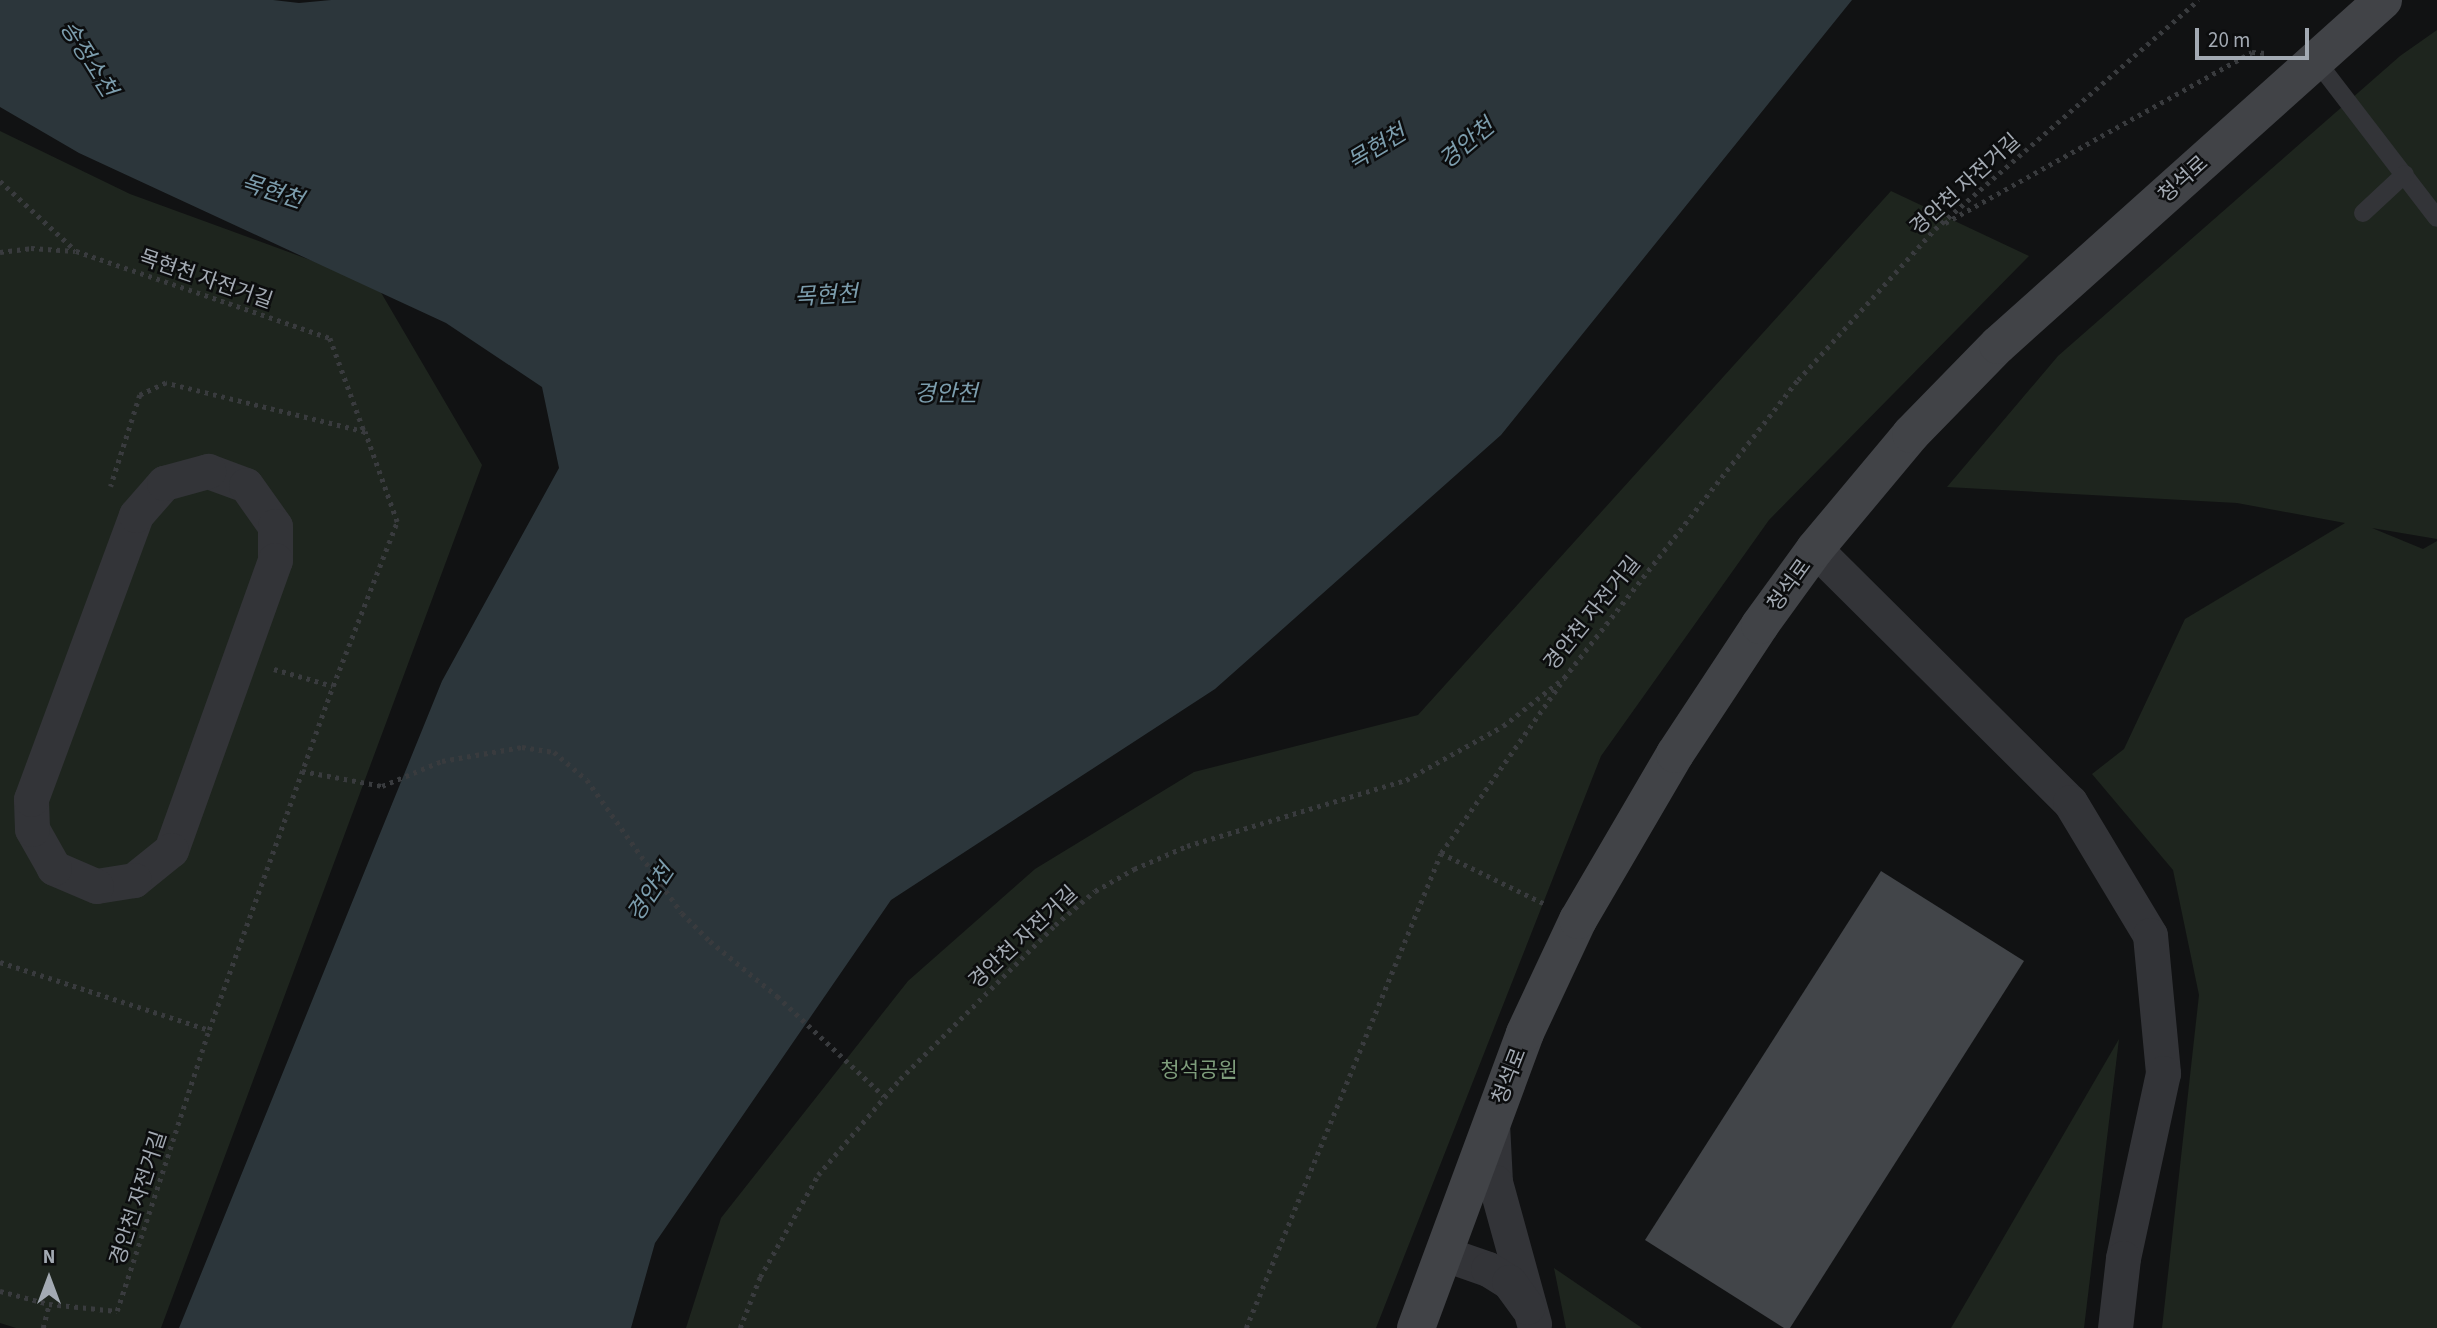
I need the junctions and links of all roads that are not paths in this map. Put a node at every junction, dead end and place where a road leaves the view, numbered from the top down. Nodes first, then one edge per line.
1 (2384, 0) edge
2 (2315, 59) junction
3 (2405, 174) junction
4 (2363, 213) dead end
5 (2437, 218) edge
6 (1815, 549) junction
7 (239, 659) joint
8 (1492, 1122) junction
9 (1445, 1254) junction
10 (1534, 1326) edge
11 (1416, 1328) edge
12 (2115, 1328) edge

1 - 2 street, 청석로
2 - 3 lane
2 - 6 street, 청석로
3 - 4 lane
3 - 5 lane
6 - 8 street, 청석로
6 - 12 street
7 - 7 street
8 - 9 street, 청석로
8 - 10 street
9 - 10 street
9 - 11 street, 청석로

